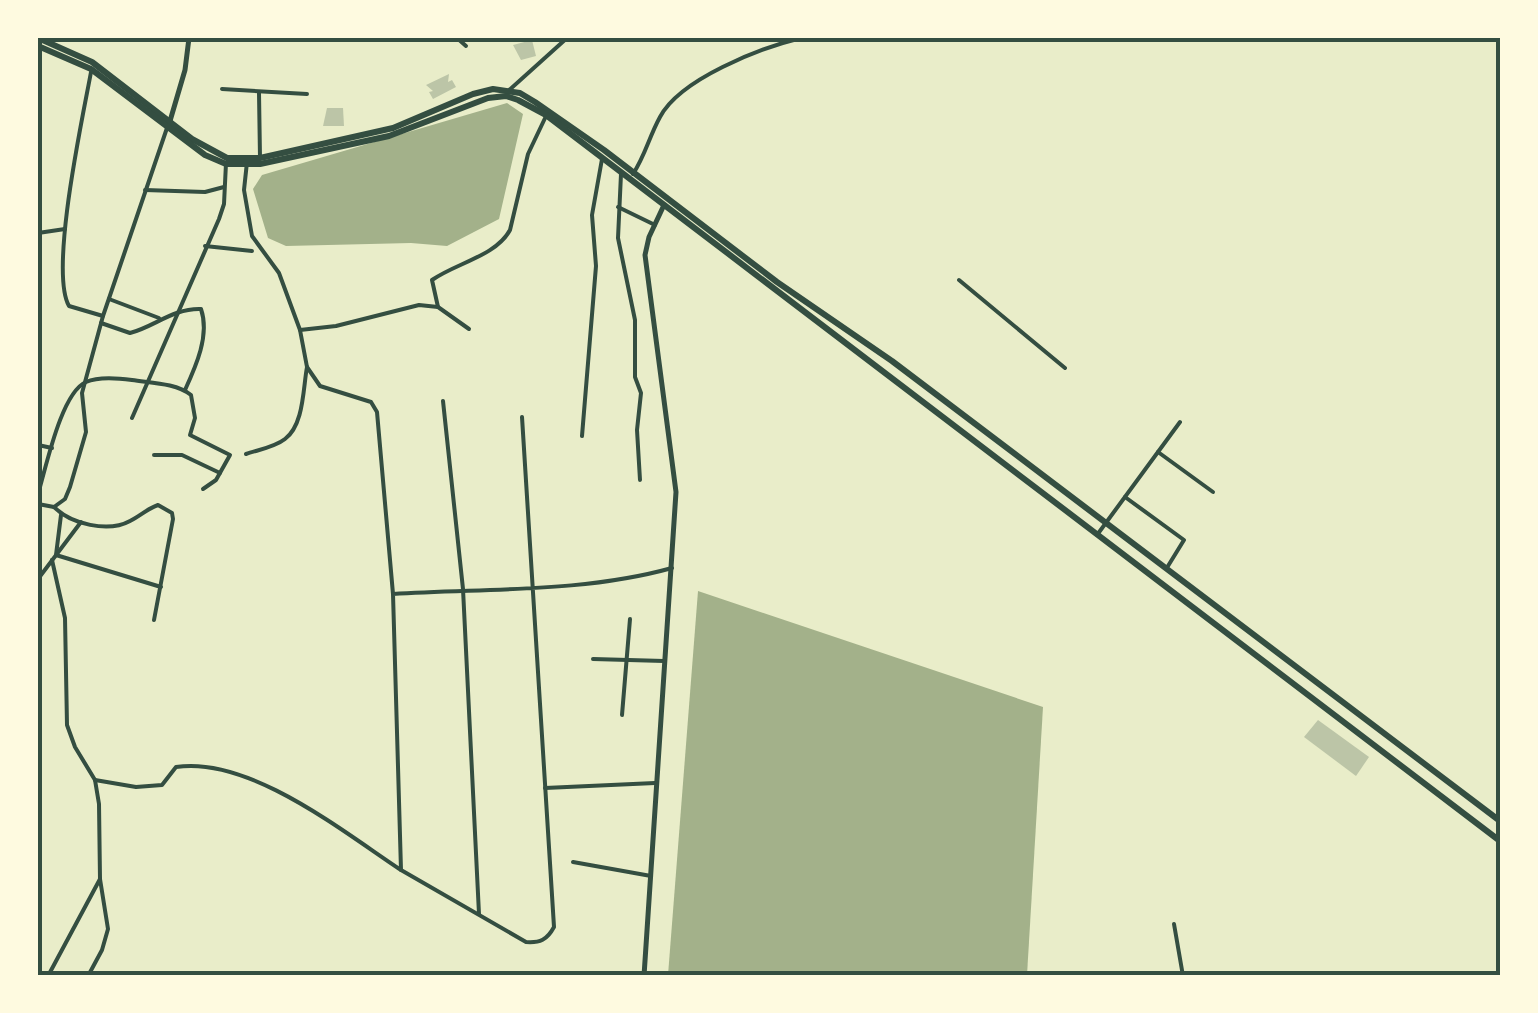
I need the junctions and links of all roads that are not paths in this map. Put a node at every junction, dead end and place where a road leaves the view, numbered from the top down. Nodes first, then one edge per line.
1 (38, 38) edge
2 (189, 38) edge
3 (457, 38) edge
4 (567, 38) edge
5 (762, 38) edge
6 (801, 38) edge
7 (58, 41) edge
8 (38, 46) edge
9 (466, 46) dead end
10 (766, 46) junction
11 (92, 66) junction
12 (222, 89) dead end
13 (259, 93) junction
14 (507, 93) junction
15 (307, 94) dead end
16 (548, 112) junction
17 (169, 124) junction
18 (603, 153) junction
19 (260, 158) junction
20 (226, 161) junction
21 (247, 162) junction
22 (622, 167) junction
23 (632, 175) junction
24 (224, 187) junction
25 (146, 190) junction
26 (666, 203) junction
27 (618, 207) junction
28 (655, 225) junction
29 (64, 229) junction
30 (38, 233) edge
31 (206, 246) junction
32 (252, 251) dead end
33 (959, 280) dead end
34 (109, 299) junction
35 (438, 308) junction
36 (179, 313) junction
37 (103, 316) junction
38 (158, 318) junction
39 (101, 324) junction
40 (469, 329) dead end
41 (300, 330) junction
42 (306, 367) junction
43 (1065, 368) dead end
44 (146, 381) junction
45 (85, 382) junction
46 (186, 390) junction
47 (443, 401) dead end
48 (522, 417) dead end
49 (132, 418) dead end
50 (1180, 422) dead end
51 (988, 433) junction
52 (582, 436) dead end
53 (38, 445) edge
54 (980, 445) junction
55 (52, 448) junction
56 (1158, 452) junction
57 (246, 454) dead end
58 (154, 456) dead end
59 (220, 473) junction
60 (640, 480) dead end
61 (203, 489) dead end
62 (1213, 492) dead end
63 (38, 494) edge
64 (1125, 496) junction
65 (38, 504) edge
66 (54, 507) junction
67 (61, 514) junction
68 (82, 522) junction
69 (1106, 522) junction
70 (1097, 536) junction
71 (54, 557) junction
72 (672, 568) junction
73 (1167, 568) junction
74 (38, 579) edge
75 (160, 587) junction
76 (532, 587) junction
77 (463, 589) junction
78 (393, 594) junction
79 (630, 619) dead end
80 (154, 620) dead end
81 (594, 660) dead end
82 (626, 660) junction
83 (666, 661) junction
84 (622, 715) dead end
85 (1394, 741) junction
86 (1385, 754) junction
87 (95, 780) junction
88 (658, 783) junction
89 (1455, 787) junction
90 (544, 788) junction
91 (1446, 800) junction
92 (1500, 821) edge
93 (1500, 842) edge
94 (573, 862) dead end
95 (401, 870) junction
96 (651, 876) junction
97 (100, 879) junction
98 (479, 914) junction
99 (1174, 924) dead end
100 (48, 976) edge
101 (88, 976) edge
102 (644, 976) edge
103 (1183, 976) edge

1 - 7 main road
2 - 17 street
3 - 9 street
4 - 14 street
5 - 10 street
6 - 10 street
7 - 11 main road
8 - 11 main road
10 - 23 street
11 - 17 main road
11 - 29 street
12 - 13 street
13 - 15 street
13 - 19 street
14 - 16 main road
14 - 19 main road
14 - 21 main road
16 - 18 main road
16 - 35 street
17 - 20 main road
17 - 25 street
18 - 22 main road
18 - 52 street
19 - 21 main road
20 - 21 main road
20 - 24 street
21 - 41 street
22 - 23 main road
22 - 27 street
23 - 26 main road
24 - 25 street
24 - 31 street
25 - 34 street
26 - 28 street
26 - 51 main road
26 - 54 main road
27 - 28 street
27 - 60 street
28 - 72 street
29 - 30 street
29 - 37 street
31 - 32 street
31 - 36 street
33 - 43 street
34 - 37 street
34 - 38 street
35 - 40 street
35 - 41 street
36 - 38 street
36 - 44 street
36 - 46 street
37 - 39 street
38 - 39 street
39 - 45 street
41 - 42 street
42 - 57 street
42 - 78 street
44 - 45 street
44 - 46 street
44 - 49 street
45 - 55 street
45 - 66 street
46 - 59 street
47 - 77 street
48 - 76 street
50 - 56 street
51 - 54 main road
51 - 69 main road
53 - 55 street
54 - 70 main road
55 - 63 street
56 - 62 street
56 - 64 street
58 - 59 street
59 - 61 street
64 - 69 street
64 - 73 street
65 - 66 street
66 - 67 street
67 - 68 street
67 - 71 street
68 - 71 street
68 - 75 street
69 - 70 street
69 - 73 main road
70 - 86 main road
71 - 74 street
71 - 75 street
71 - 87 street
72 - 76 street
72 - 83 street
73 - 85 main road
75 - 80 street
76 - 77 street
76 - 90 street
77 - 78 street
77 - 98 street
78 - 95 street
79 - 82 street
81 - 82 street
82 - 83 street
82 - 84 street
83 - 88 street
85 - 86 main road
85 - 89 main road
86 - 91 main road
87 - 95 street
87 - 97 street
88 - 90 street
88 - 96 street
89 - 91 main road
89 - 92 main road
90 - 98 street
91 - 93 main road
94 - 96 street
95 - 98 street
96 - 102 street
97 - 100 street
97 - 101 street
99 - 103 street

